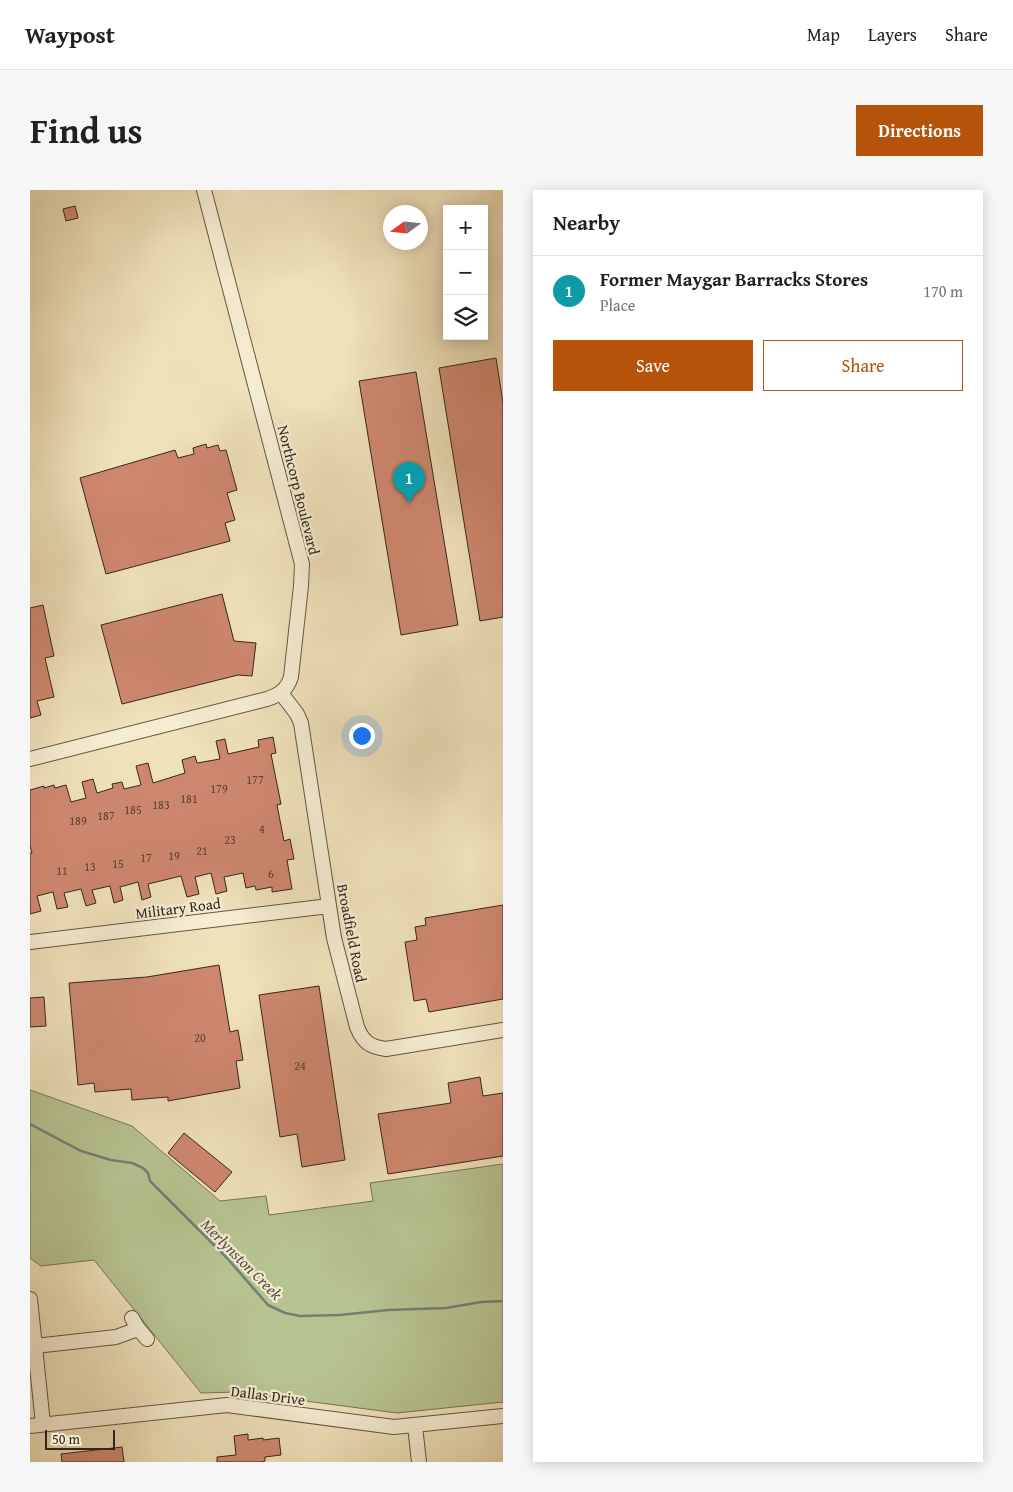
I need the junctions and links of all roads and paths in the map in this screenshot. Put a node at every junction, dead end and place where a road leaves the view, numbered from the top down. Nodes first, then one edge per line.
1 (204, 190) edge
2 (281, 693) junction
3 (30, 759) edge
4 (329, 906) junction
5 (30, 942) edge
6 (503, 1030) edge
7 (30, 1299) edge
8 (139, 1329) dead end
9 (35, 1346) junction
10 (503, 1416) edge
11 (37, 1425) edge
12 (416, 1426) junction
13 (419, 1462) edge

1 - 2 street, Northcorp Boulevard
2 - 3 street
2 - 4 street, Broadfield Road
4 - 5 street, Military Road
4 - 6 street, Broadfield Road
7 - 9 street
8 - 9 street
9 - 11 street
10 - 12 street, Dallas Drive
11 - 12 street, Dallas Drive
12 - 13 street

